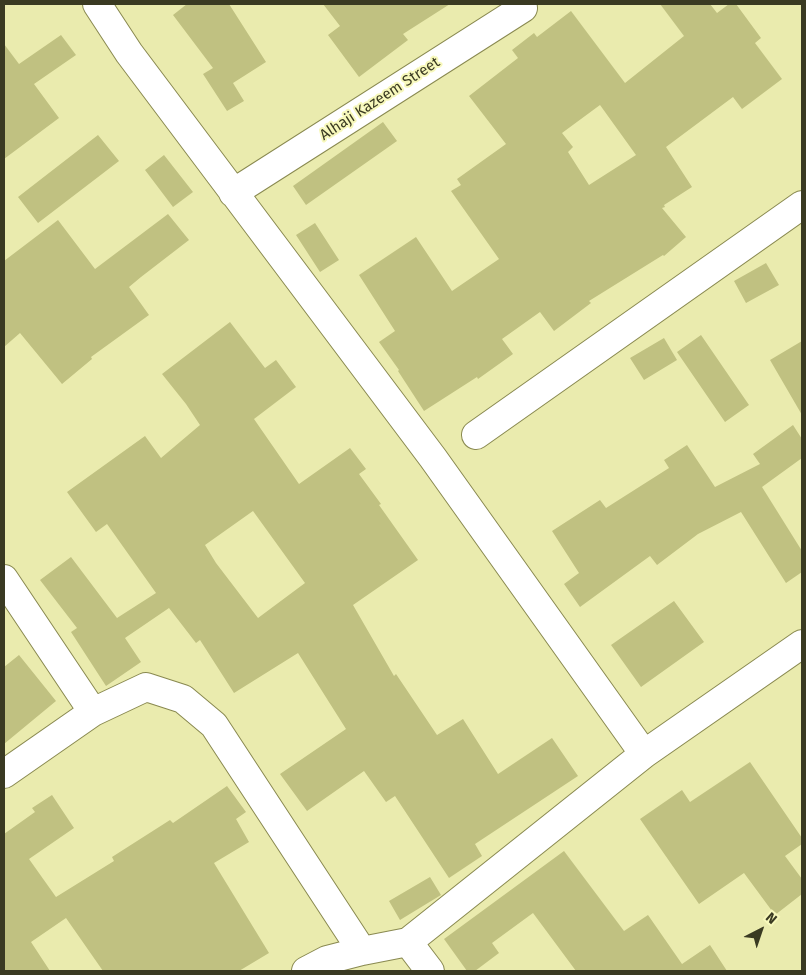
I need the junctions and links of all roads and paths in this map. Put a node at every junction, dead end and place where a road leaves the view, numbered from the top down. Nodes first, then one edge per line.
1 (97, 4) edge
2 (524, 5) edge
3 (233, 193) junction
4 (802, 204) edge
5 (476, 435) dead end
6 (4, 579) edge
7 (802, 644) edge
8 (94, 712) junction
9 (644, 754) junction
10 (4, 774) edge
11 (408, 942) junction
12 (362, 951) junction
13 (306, 971) edge
14 (430, 971) edge

1 - 3 street
2 - 3 street, Alhaji Kazeem Street
3 - 9 street
4 - 5 street
6 - 8 street
7 - 9 street
8 - 10 street
8 - 12 street
9 - 11 street
11 - 12 street
11 - 14 street
12 - 13 street

